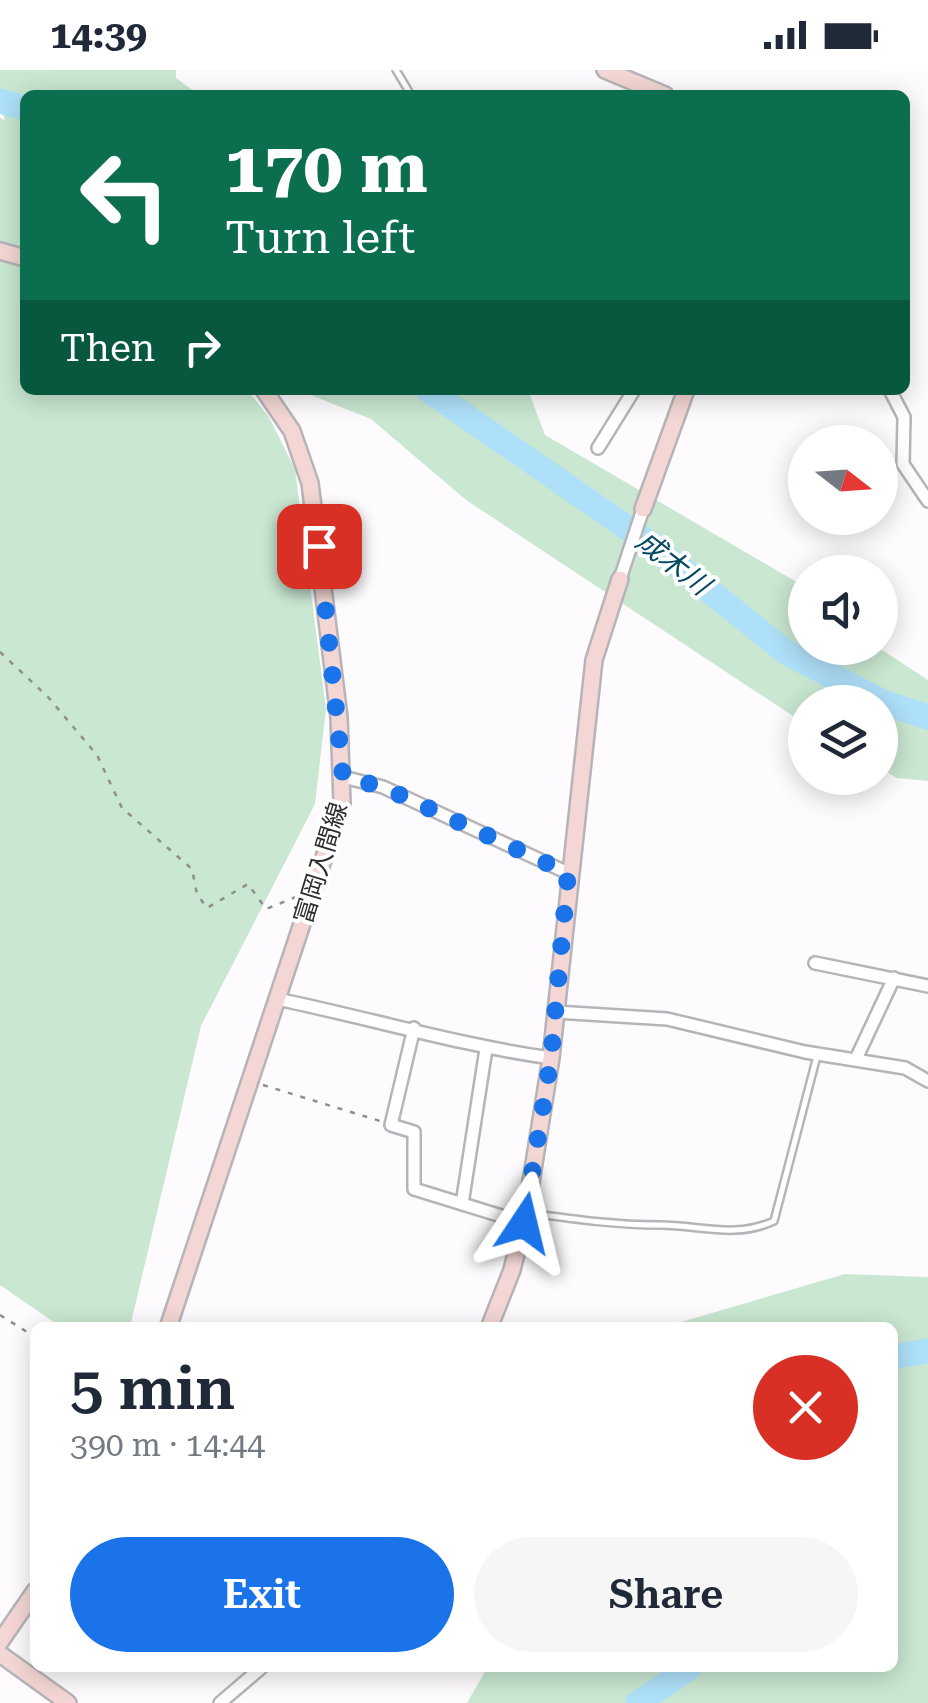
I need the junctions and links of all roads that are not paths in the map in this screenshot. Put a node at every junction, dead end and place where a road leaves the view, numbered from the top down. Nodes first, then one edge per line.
1 (605, 70) edge
2 (642, 90) edge
3 (267, 395) edge
4 (631, 395) edge
5 (684, 395) edge
6 (893, 395) edge
7 (598, 448) dead end
8 (928, 502) edge
9 (644, 510) joint
10 (620, 579) joint
11 (343, 777) junction
12 (568, 873) junction
13 (815, 963) dead end
14 (894, 978) junction
15 (928, 986) edge
16 (277, 998) junction
17 (556, 1012) junction
18 (414, 1028) junction
19 (486, 1049) junction
20 (818, 1054) junction
21 (551, 1058) junction
22 (856, 1059) junction
23 (928, 1081) edge
24 (462, 1204) junction
25 (525, 1218) junction
26 (170, 1322) edge
27 (491, 1322) edge
28 (30, 1598) edge
29 (0, 1642) edge
30 (0, 1654) edge
31 (256, 1672) edge
32 (68, 1703) edge
33 (220, 1703) edge

1 - 2 main road
3 - 11 main road, 富岡入間線
4 - 7 street
5 - 9 main road
6 - 8 street
9 - 10 street
10 - 12 main road
11 - 12 street
11 - 16 main road, 富岡入間線
12 - 17 main road
13 - 14 street
14 - 15 street
14 - 22 street
16 - 18 street
16 - 26 main road, 富岡入間線
17 - 20 street
17 - 21 main road
18 - 19 street
18 - 24 street
19 - 21 street
19 - 24 street
20 - 22 street
20 - 25 lane
21 - 25 main road
22 - 23 street
24 - 25 street
25 - 27 main road
28 - 29 main road
30 - 32 main road
31 - 33 street

